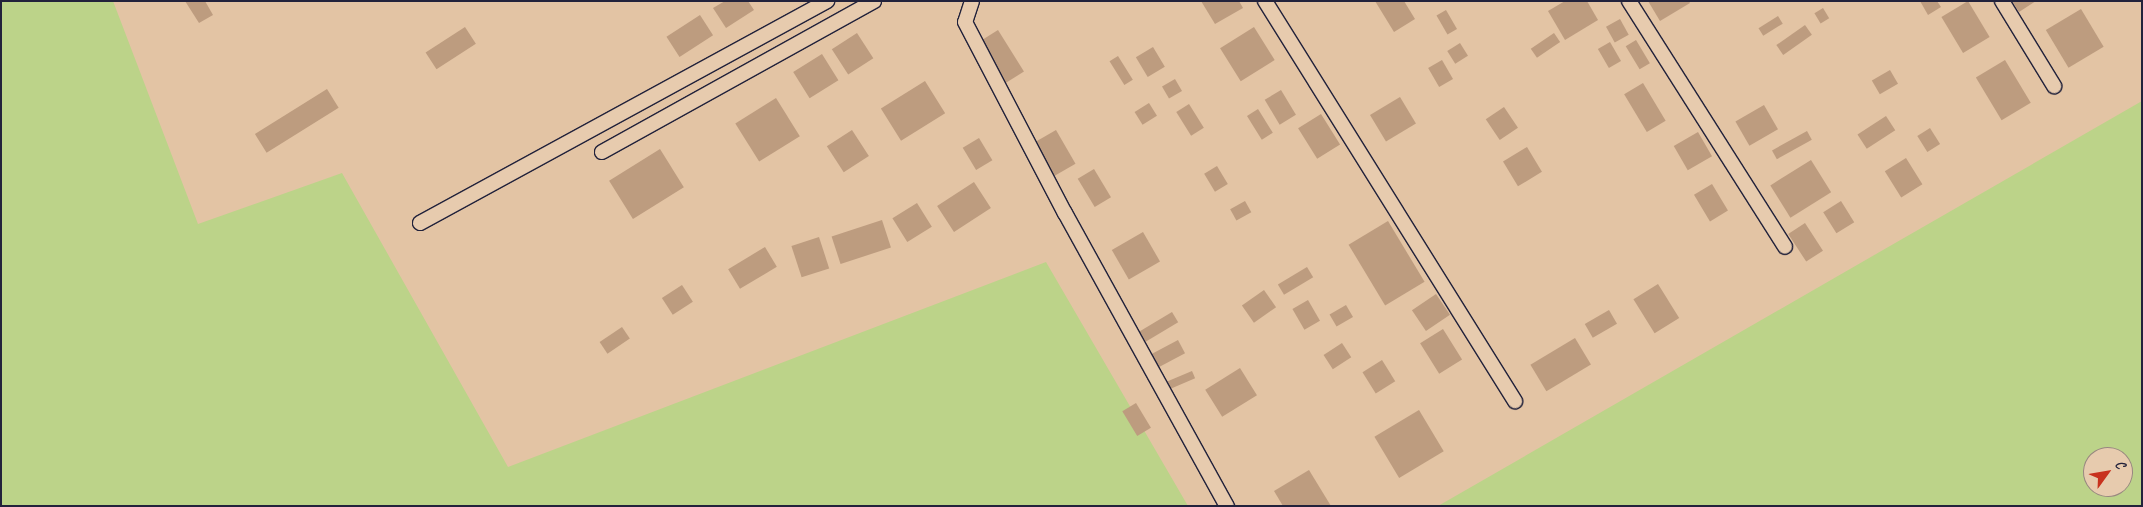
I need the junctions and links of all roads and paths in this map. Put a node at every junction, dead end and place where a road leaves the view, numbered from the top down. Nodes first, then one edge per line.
1 (828, 1) edge
2 (874, 1) edge
3 (972, 1) edge
4 (1265, 1) edge
5 (1629, 1) edge
6 (2002, 1) edge
7 (2054, 86) dead end
8 (602, 152) dead end
9 (420, 223) dead end
10 (1785, 247) dead end
11 (1516, 401) dead end
12 (1227, 506) edge

1 - 9 lane
2 - 8 lane
3 - 12 lane
4 - 11 lane
5 - 10 lane
6 - 7 lane

